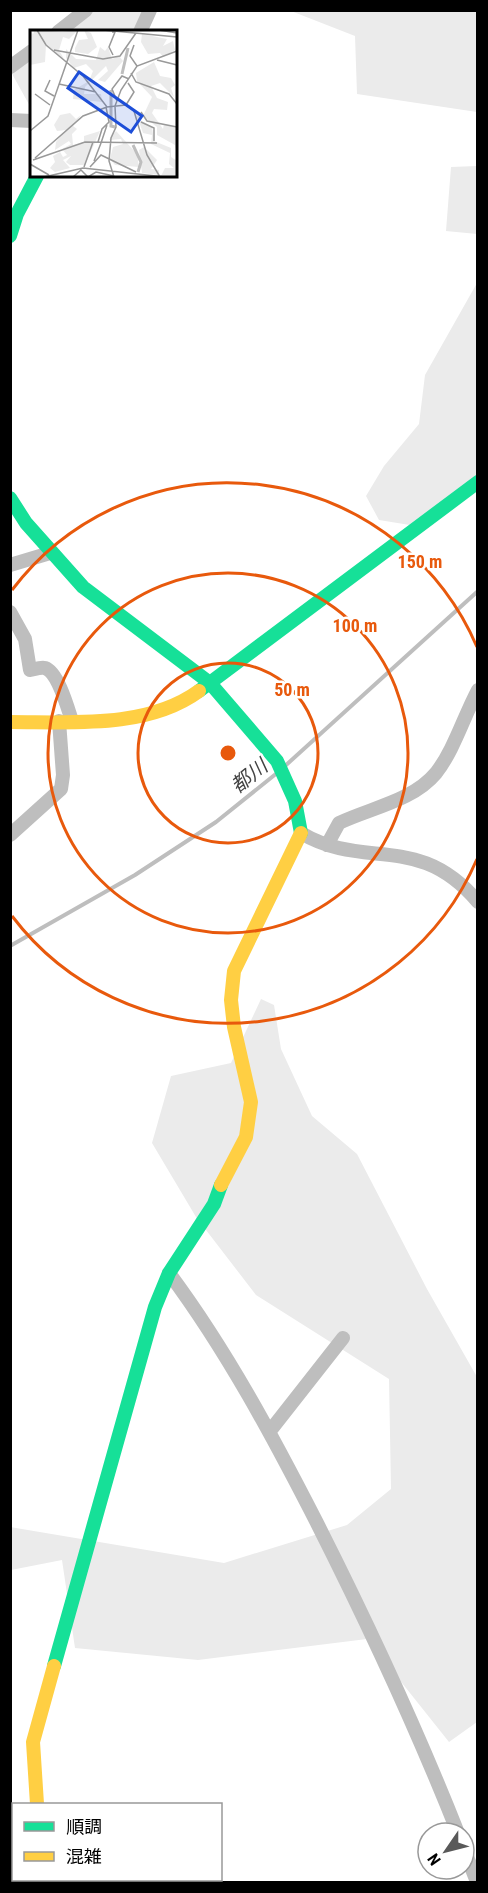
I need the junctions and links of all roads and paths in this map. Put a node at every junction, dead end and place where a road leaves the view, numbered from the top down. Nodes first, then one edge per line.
1 (86, 10) edge
2 (150, 10) edge
3 (61, 30) edge
4 (141, 30) edge
5 (30, 52) edge
6 (10, 66) edge
7 (10, 120) edge
8 (30, 121) edge
9 (36, 177) edge
10 (10, 236) edge
11 (477, 482) edge
12 (10, 498) edge
13 (50, 553) junction
14 (10, 565) edge
15 (10, 612) edge
16 (210, 683) junction
17 (477, 690) edge
18 (66, 721) junction
19 (10, 722) edge
20 (301, 833) junction
21 (10, 835) edge
22 (327, 845) junction
23 (477, 902) edge
24 (169, 1273) junction
25 (343, 1338) dead end
26 (270, 1431) junction
27 (37, 1803) edge
28 (453, 1821) edge

1 - 3 street
2 - 4 street
5 - 6 street
7 - 8 street
9 - 10 street
11 - 16 street
12 - 13 street
13 - 14 street
13 - 16 street
15 - 18 street
16 - 18 street
16 - 20 street
17 - 22 street
18 - 19 street
18 - 21 street
20 - 22 street
20 - 24 street
22 - 23 street
24 - 26 street
24 - 27 street
25 - 26 street
26 - 28 street

